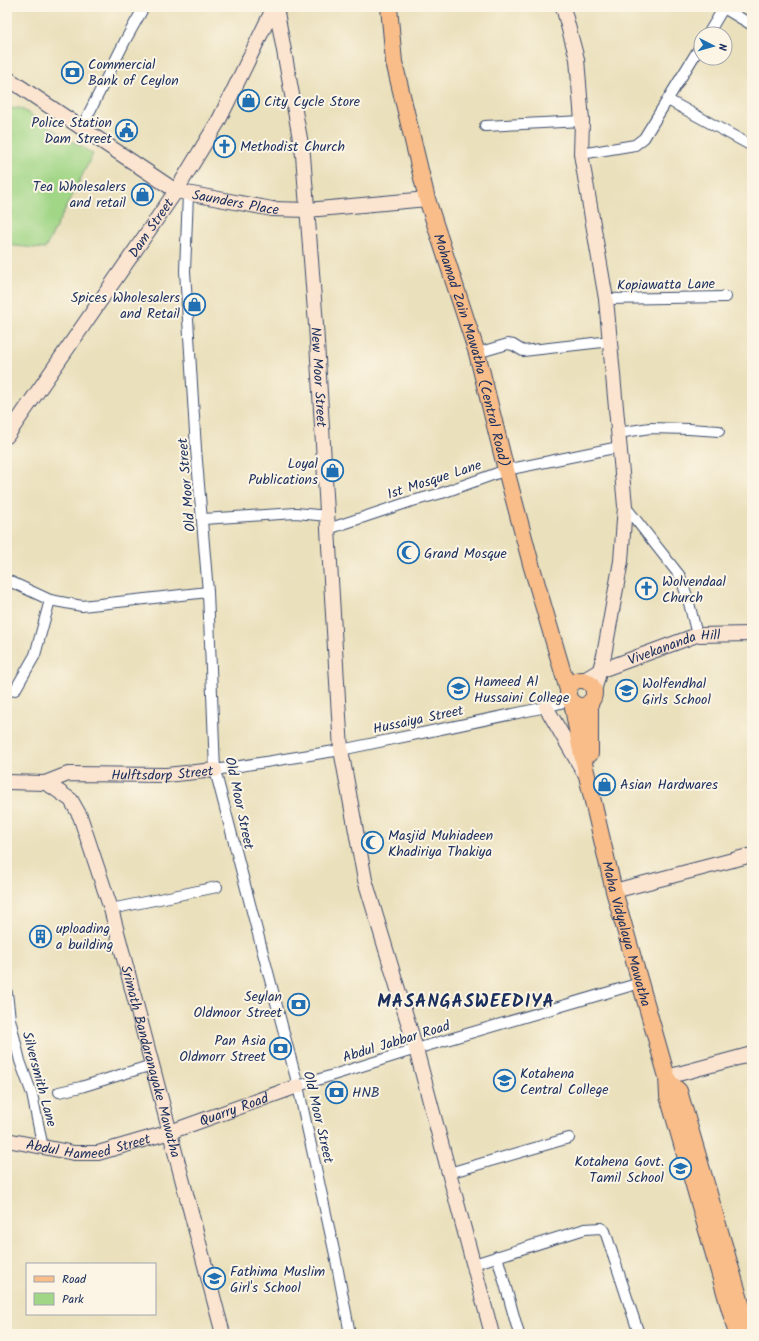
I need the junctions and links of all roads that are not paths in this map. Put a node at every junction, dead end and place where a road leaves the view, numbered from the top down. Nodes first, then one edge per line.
1 (144, 7) edge
2 (275, 7) edge
3 (389, 7) edge
4 (564, 7) edge
5 (723, 7) edge
6 (752, 25) edge
7 (712, 26) edge
8 (693, 58) edge
9 (7, 78) edge
10 (668, 100) junction
11 (582, 121) junction
12 (485, 126) dead end
13 (81, 129) junction
14 (752, 146) edge
15 (581, 154) junction
16 (182, 192) junction
17 (428, 199) junction
18 (308, 210) junction
19 (726, 297) dead end
20 (606, 300) junction
21 (610, 341) junction
22 (477, 354) junction
23 (719, 431) dead end
24 (7, 436) edge
25 (619, 440) junction
26 (506, 470) junction
27 (626, 506) junction
28 (203, 519) junction
29 (328, 522) junction
30 (7, 580) edge
31 (208, 592) junction
32 (50, 600) junction
33 (752, 634) edge
34 (697, 635) junction
35 (599, 671) junction
36 (589, 691) junction
37 (7, 692) edge
38 (570, 697) junction
39 (546, 706) junction
40 (341, 750) junction
41 (216, 770) junction
42 (7, 782) edge
43 (45, 784) junction
44 (590, 784) junction
45 (752, 855) edge
46 (217, 887) dead end
47 (614, 891) junction
48 (111, 909) junction
49 (640, 983) junction
50 (7, 993) edge
51 (416, 1049) junction
52 (752, 1054) edge
53 (152, 1065) junction
54 (668, 1079) junction
55 (298, 1086) junction
56 (59, 1092) dead end
57 (170, 1132) junction
58 (569, 1138) dead end
59 (7, 1140) edge
60 (43, 1148) junction
61 (449, 1173) junction
62 (498, 1256) junction
63 (474, 1264) junction
64 (223, 1334) edge
65 (350, 1334) edge
66 (492, 1334) edge
67 (518, 1334) edge
68 (638, 1334) edge
69 (737, 1334) edge
70 (750, 1334) edge

1 - 13 street
2 - 16 street, Dam Street
2 - 18 street, New Moor Street
3 - 17 main road, Mohamad Zain Mawatha (Central Road)
4 - 11 street
5 - 6 street
5 - 7 street
8 - 10 street
9 - 13 street, Saunders Place
10 - 14 street
10 - 15 street
11 - 12 street
11 - 15 street
13 - 16 street, Saunders Place
15 - 20 street
16 - 18 street, Saunders Place
16 - 24 street, Dam Street
16 - 28 street, Old Moor Street
17 - 18 street, Saunders Place
17 - 22 main road, Mohamad Zain Mawatha (Central Road)
18 - 29 street, New Moor Street
19 - 20 street, Kopiawatta Lane
20 - 21 street
21 - 22 street
21 - 25 street
22 - 26 main road, Mohamad Zain Mawatha (Central Road)
23 - 25 street, 1st Mosque Lane
25 - 26 street, 1st Mosque Lane
25 - 27 street
26 - 29 street, 1st Mosque Lane
26 - 38 main road, Mohamad Zain Mawatha (Central Road)
27 - 34 street
27 - 35 street
28 - 29 street
28 - 31 street, Old Moor Street
29 - 40 street, New Moor Street
30 - 32 street
31 - 32 street
31 - 41 street, Old Moor Street
32 - 37 street
33 - 34 street, Vivekananda Hill
34 - 35 street, Vivekananda Hill
35 - 36 street, Vivekananda Hill
36 - 38 main road
36 - 38 main road
36 - 44 main road, Maha Vidyalaya Mawatha
38 - 39 street, Hussaiya Street
38 - 44 main road, Maha Vidyalaya Mawatha
39 - 40 street, Hussaiya Street
39 - 44 street
40 - 41 street, Hulftsdorp Street
40 - 51 street, New Moor Street
41 - 43 street, Hulftsdorp Street
41 - 55 street, Old Moor Street
42 - 43 street, Hulftsdorp Street
43 - 48 street, Srimath Bandaranayake Mawatha
44 - 47 main road, Maha Vidyalaya Mawatha
45 - 47 street
46 - 48 street
47 - 49 main road, Maha Vidyalaya Mawatha
48 - 53 street, Srimath Bandaranayake Mawatha
49 - 51 street, Abdul Jabbar Road
49 - 54 main road, Maha Vidyalaya Mawatha
50 - 60 street, Silversmith Lane
51 - 55 street, Abdul Jabbar Road
51 - 61 street, New Moor Street
52 - 54 street
53 - 56 street
53 - 57 street, Srimath Bandaranayake Mawatha
54 - 69 main road, Maha Vidyalaya Mawatha
54 - 70 main road, Maha Vidyalaya Mawatha
55 - 57 street, Quarry Road
55 - 65 street, Old Moor Street
57 - 60 street, Abdul Hameed Street
57 - 64 street, Srimath Bandaranayake Mawatha
58 - 61 street
59 - 60 street, Abdul Hameed Street
61 - 63 street, New Moor Street
62 - 63 street
62 - 67 street
62 - 68 street
63 - 66 street, New Moor Street

